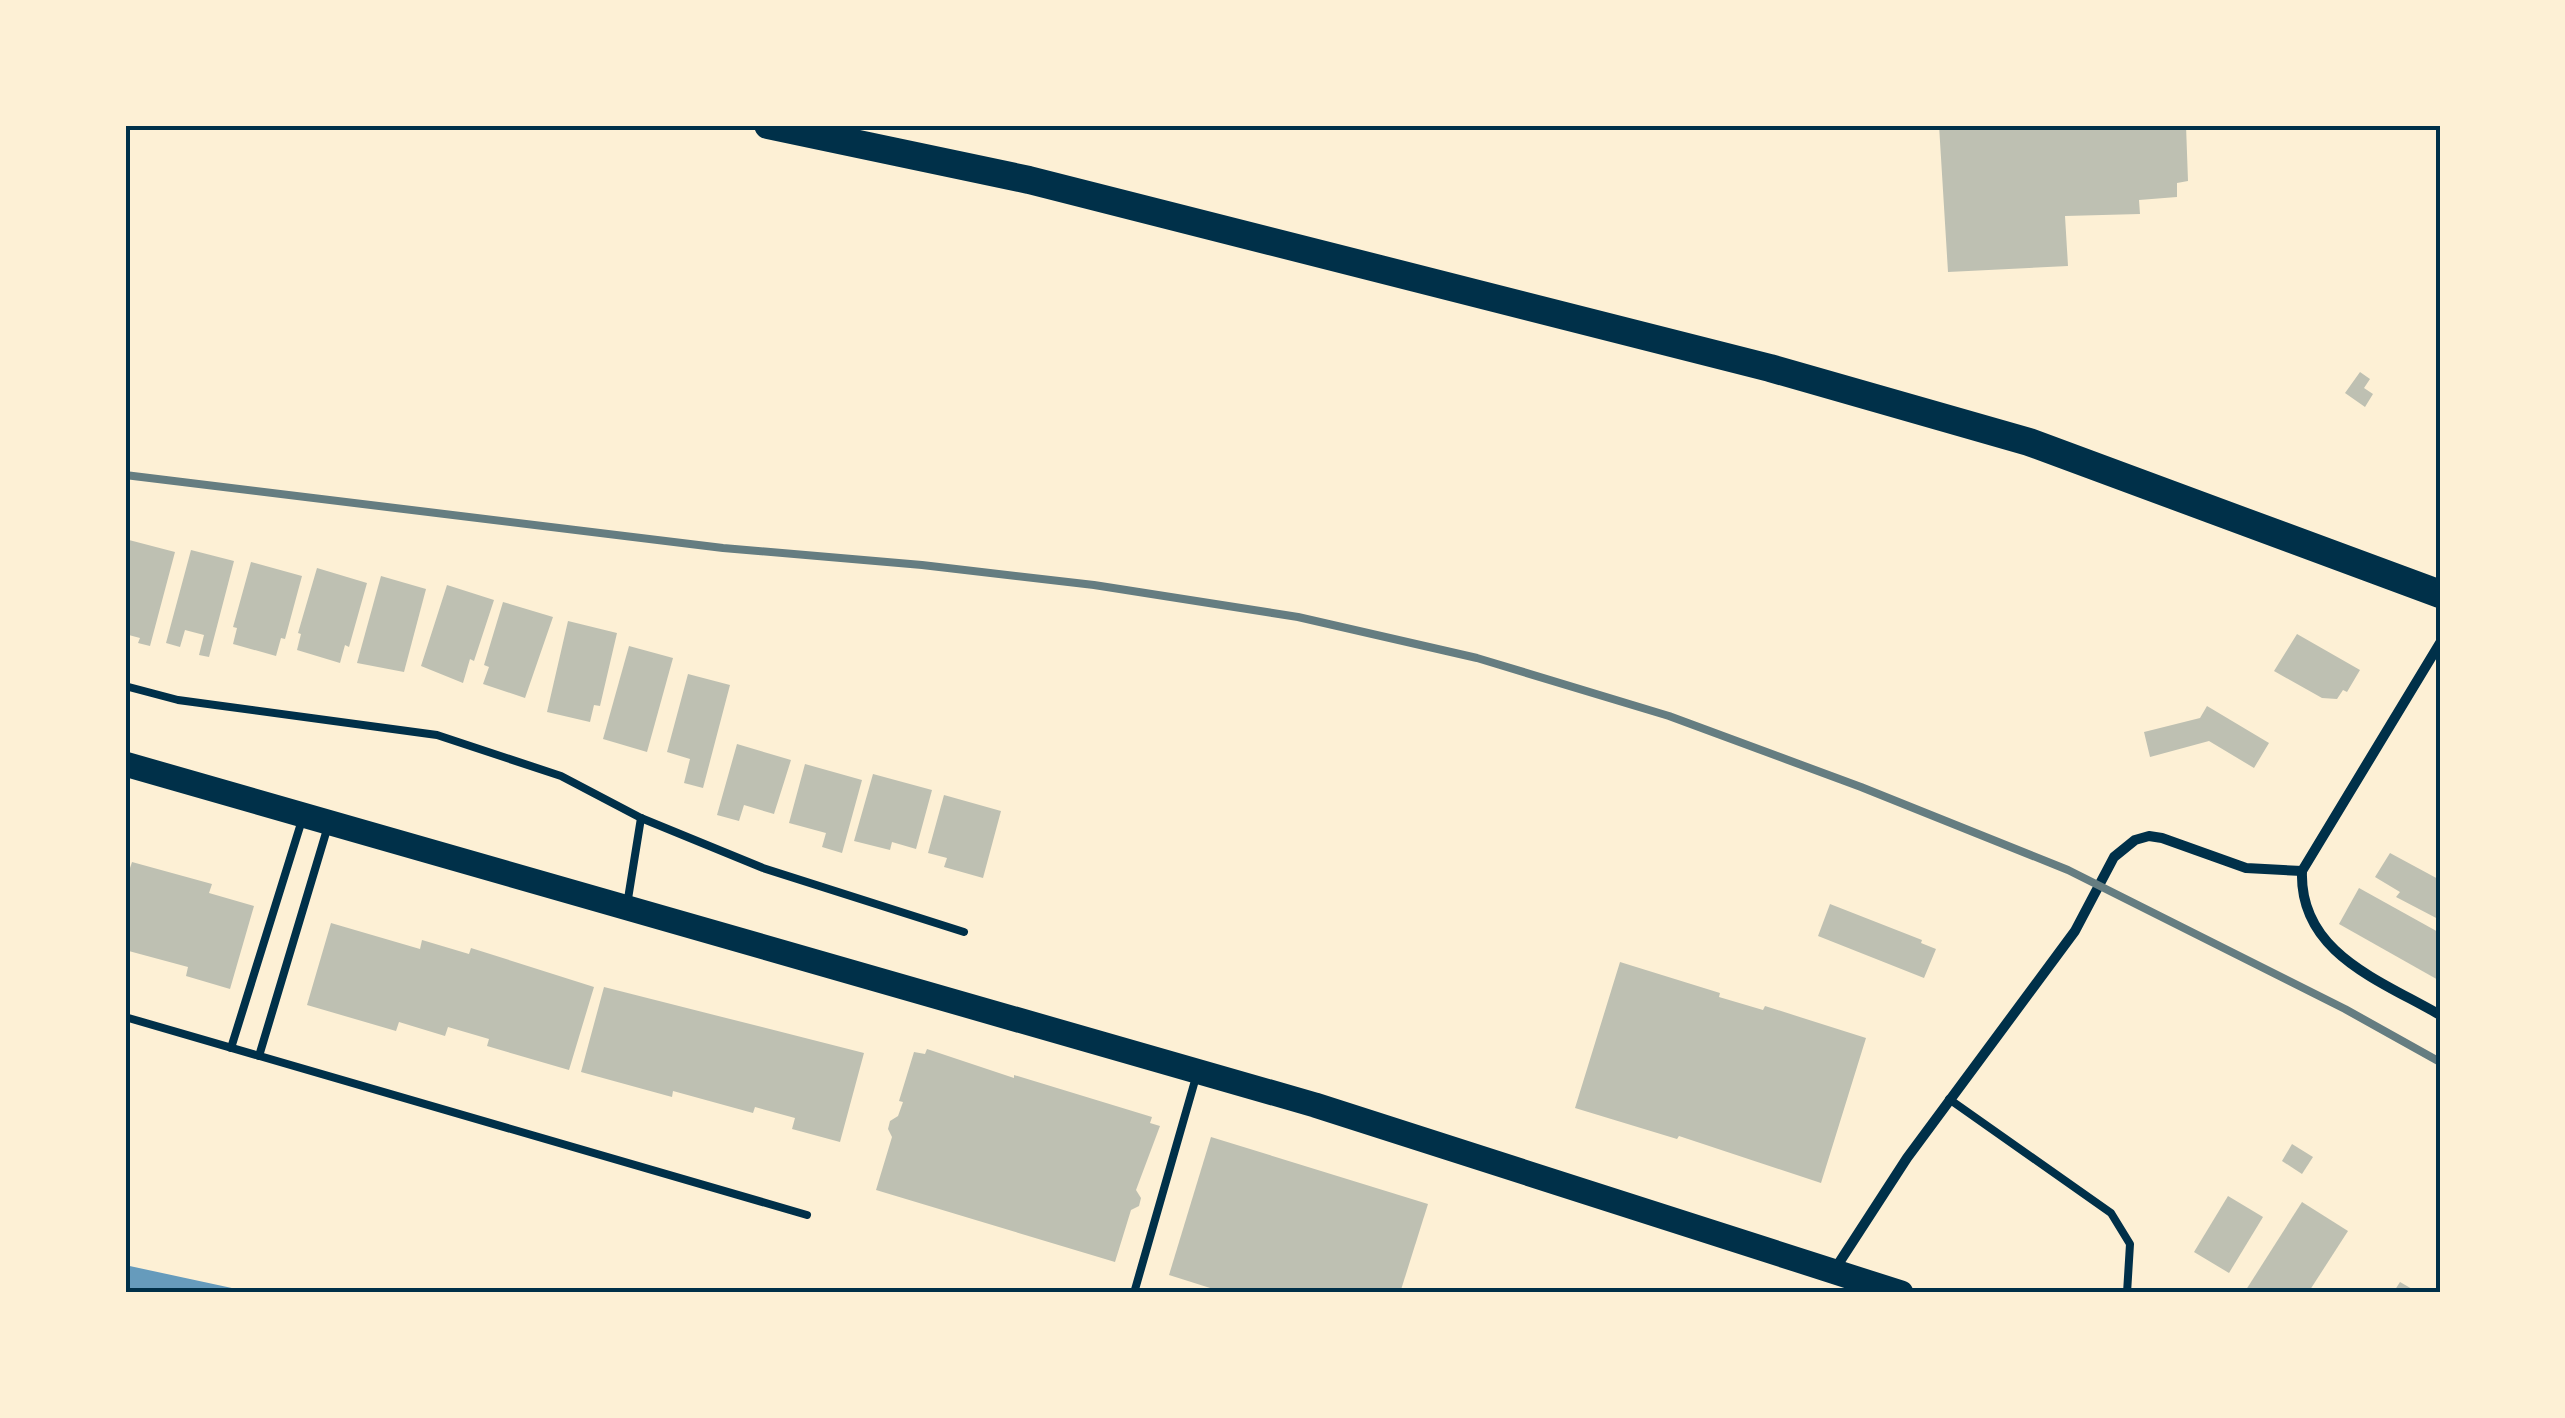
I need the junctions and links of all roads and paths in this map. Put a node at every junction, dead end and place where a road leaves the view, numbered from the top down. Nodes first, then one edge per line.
1 (768, 125) edge
2 (2440, 594) edge
3 (2440, 644) edge
4 (125, 686) edge
5 (125, 764) edge
6 (303, 816) junction
7 (640, 818) junction
8 (329, 822) junction
9 (2302, 872) junction
10 (626, 910) junction
11 (964, 932) dead end
12 (2440, 1015) edge
13 (125, 1017) edge
14 (232, 1048) junction
15 (259, 1056) junction
16 (1197, 1072) junction
17 (1949, 1099) junction
18 (807, 1215) dead end
19 (1834, 1271) junction
20 (1134, 1293) edge
21 (1901, 1293) edge
22 (2127, 1293) edge

1 - 2 highway
3 - 9 street
4 - 7 lane
5 - 6 main road
6 - 8 main road
6 - 14 lane
7 - 10 lane
7 - 11 lane
8 - 10 main road
8 - 15 lane
9 - 12 street
9 - 17 street
10 - 16 main road
13 - 14 lane
14 - 15 lane
15 - 18 lane
16 - 19 main road
16 - 20 lane
17 - 19 street
17 - 22 lane
19 - 21 main road

